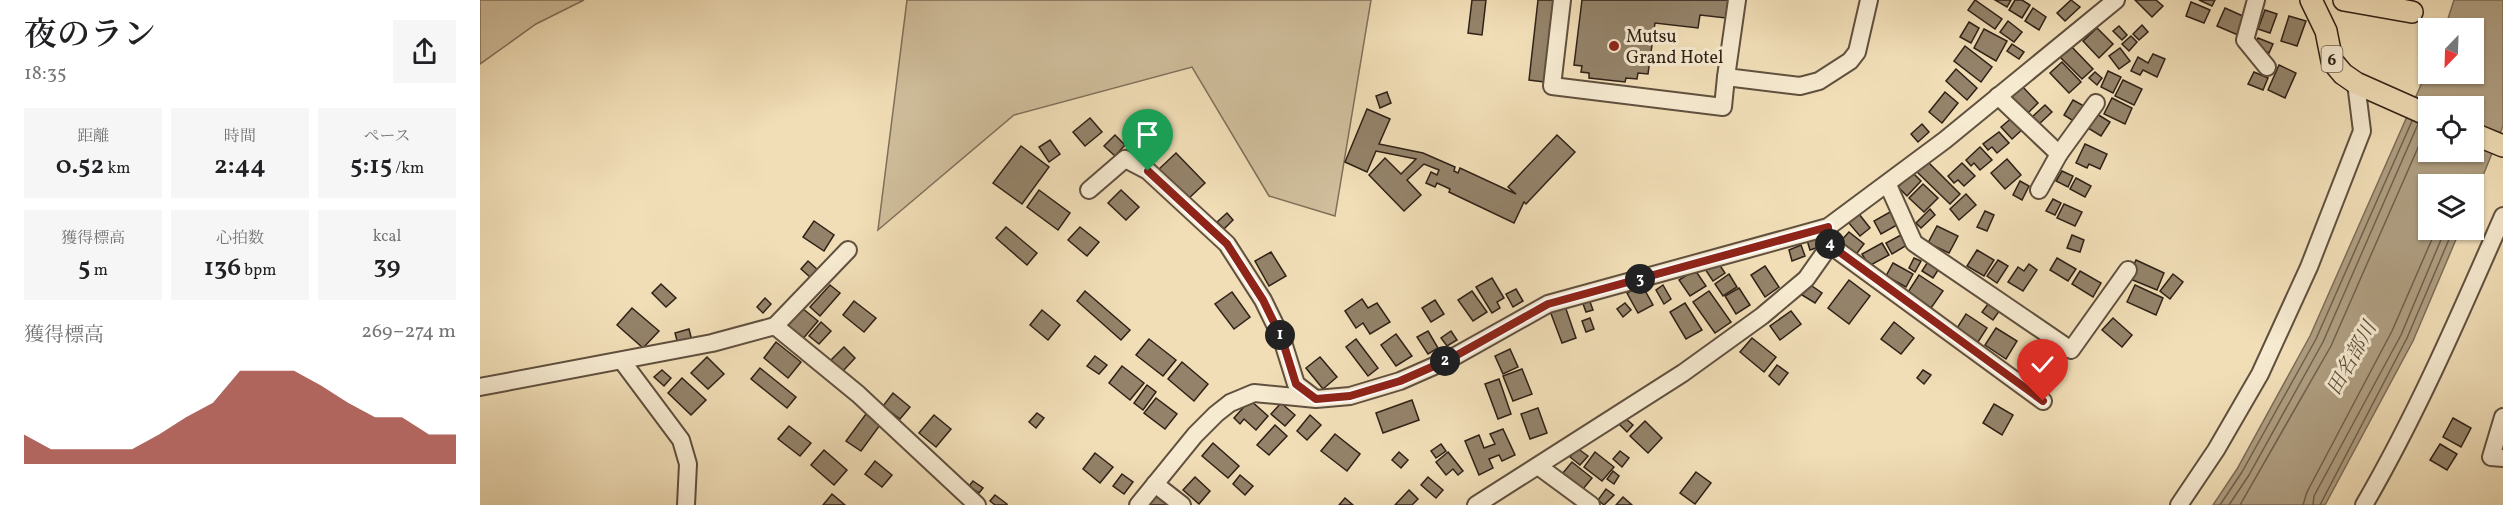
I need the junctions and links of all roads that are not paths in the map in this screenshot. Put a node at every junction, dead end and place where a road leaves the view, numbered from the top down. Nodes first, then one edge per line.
1 (1562, 0) edge
2 (1737, 0) edge
3 (1869, 0) edge
4 (2116, 0) edge
5 (2256, 0) edge
6 (2311, 0) edge
7 (2345, 0) edge
8 (2415, 6) edge
9 (2267, 67) dead end
10 (1726, 77) junction
11 (2356, 83) junction
12 (1998, 96) junction
13 (2096, 103) dead end
14 (2418, 111) edge
15 (2484, 138) edge
16 (2503, 146) edge
17 (2059, 154) junction
18 (1888, 185) junction
19 (1089, 190) dead end
20 (2039, 190) dead end
21 (2503, 216) edge
22 (1828, 227) junction
23 (1830, 245) junction
24 (848, 250) dead end
25 (2128, 270) dead end
26 (775, 326) junction
27 (622, 361) junction
28 (480, 387) edge
29 (1316, 399) junction
30 (2043, 401) dead end
31 (2503, 417) edge
32 (2503, 458) edge
33 (1538, 466) junction
34 (1155, 484) junction
35 (686, 505) edge
36 (977, 505) edge
37 (1138, 505) edge
38 (1182, 505) edge
39 (1476, 505) edge
40 (1591, 505) edge
41 (2179, 505) edge
42 (2364, 505) edge

1 - 10 street
2 - 10 street
3 - 10 street
4 - 12 street
5 - 9 street
6 - 11 main road, 6
7 - 8 main road
11 - 14 main road, 6
11 - 41 street
12 - 17 street
12 - 18 street
13 - 17 street
15 - 16 main road
17 - 20 street
18 - 22 street
18 - 25 street
19 - 29 street
21 - 42 street
22 - 23 street
22 - 29 street
23 - 30 street
23 - 33 street
24 - 26 street
26 - 27 street
26 - 36 street
27 - 28 street
27 - 35 street
29 - 34 street
31 - 32 street
33 - 39 street
33 - 40 street
34 - 37 street
34 - 38 street

